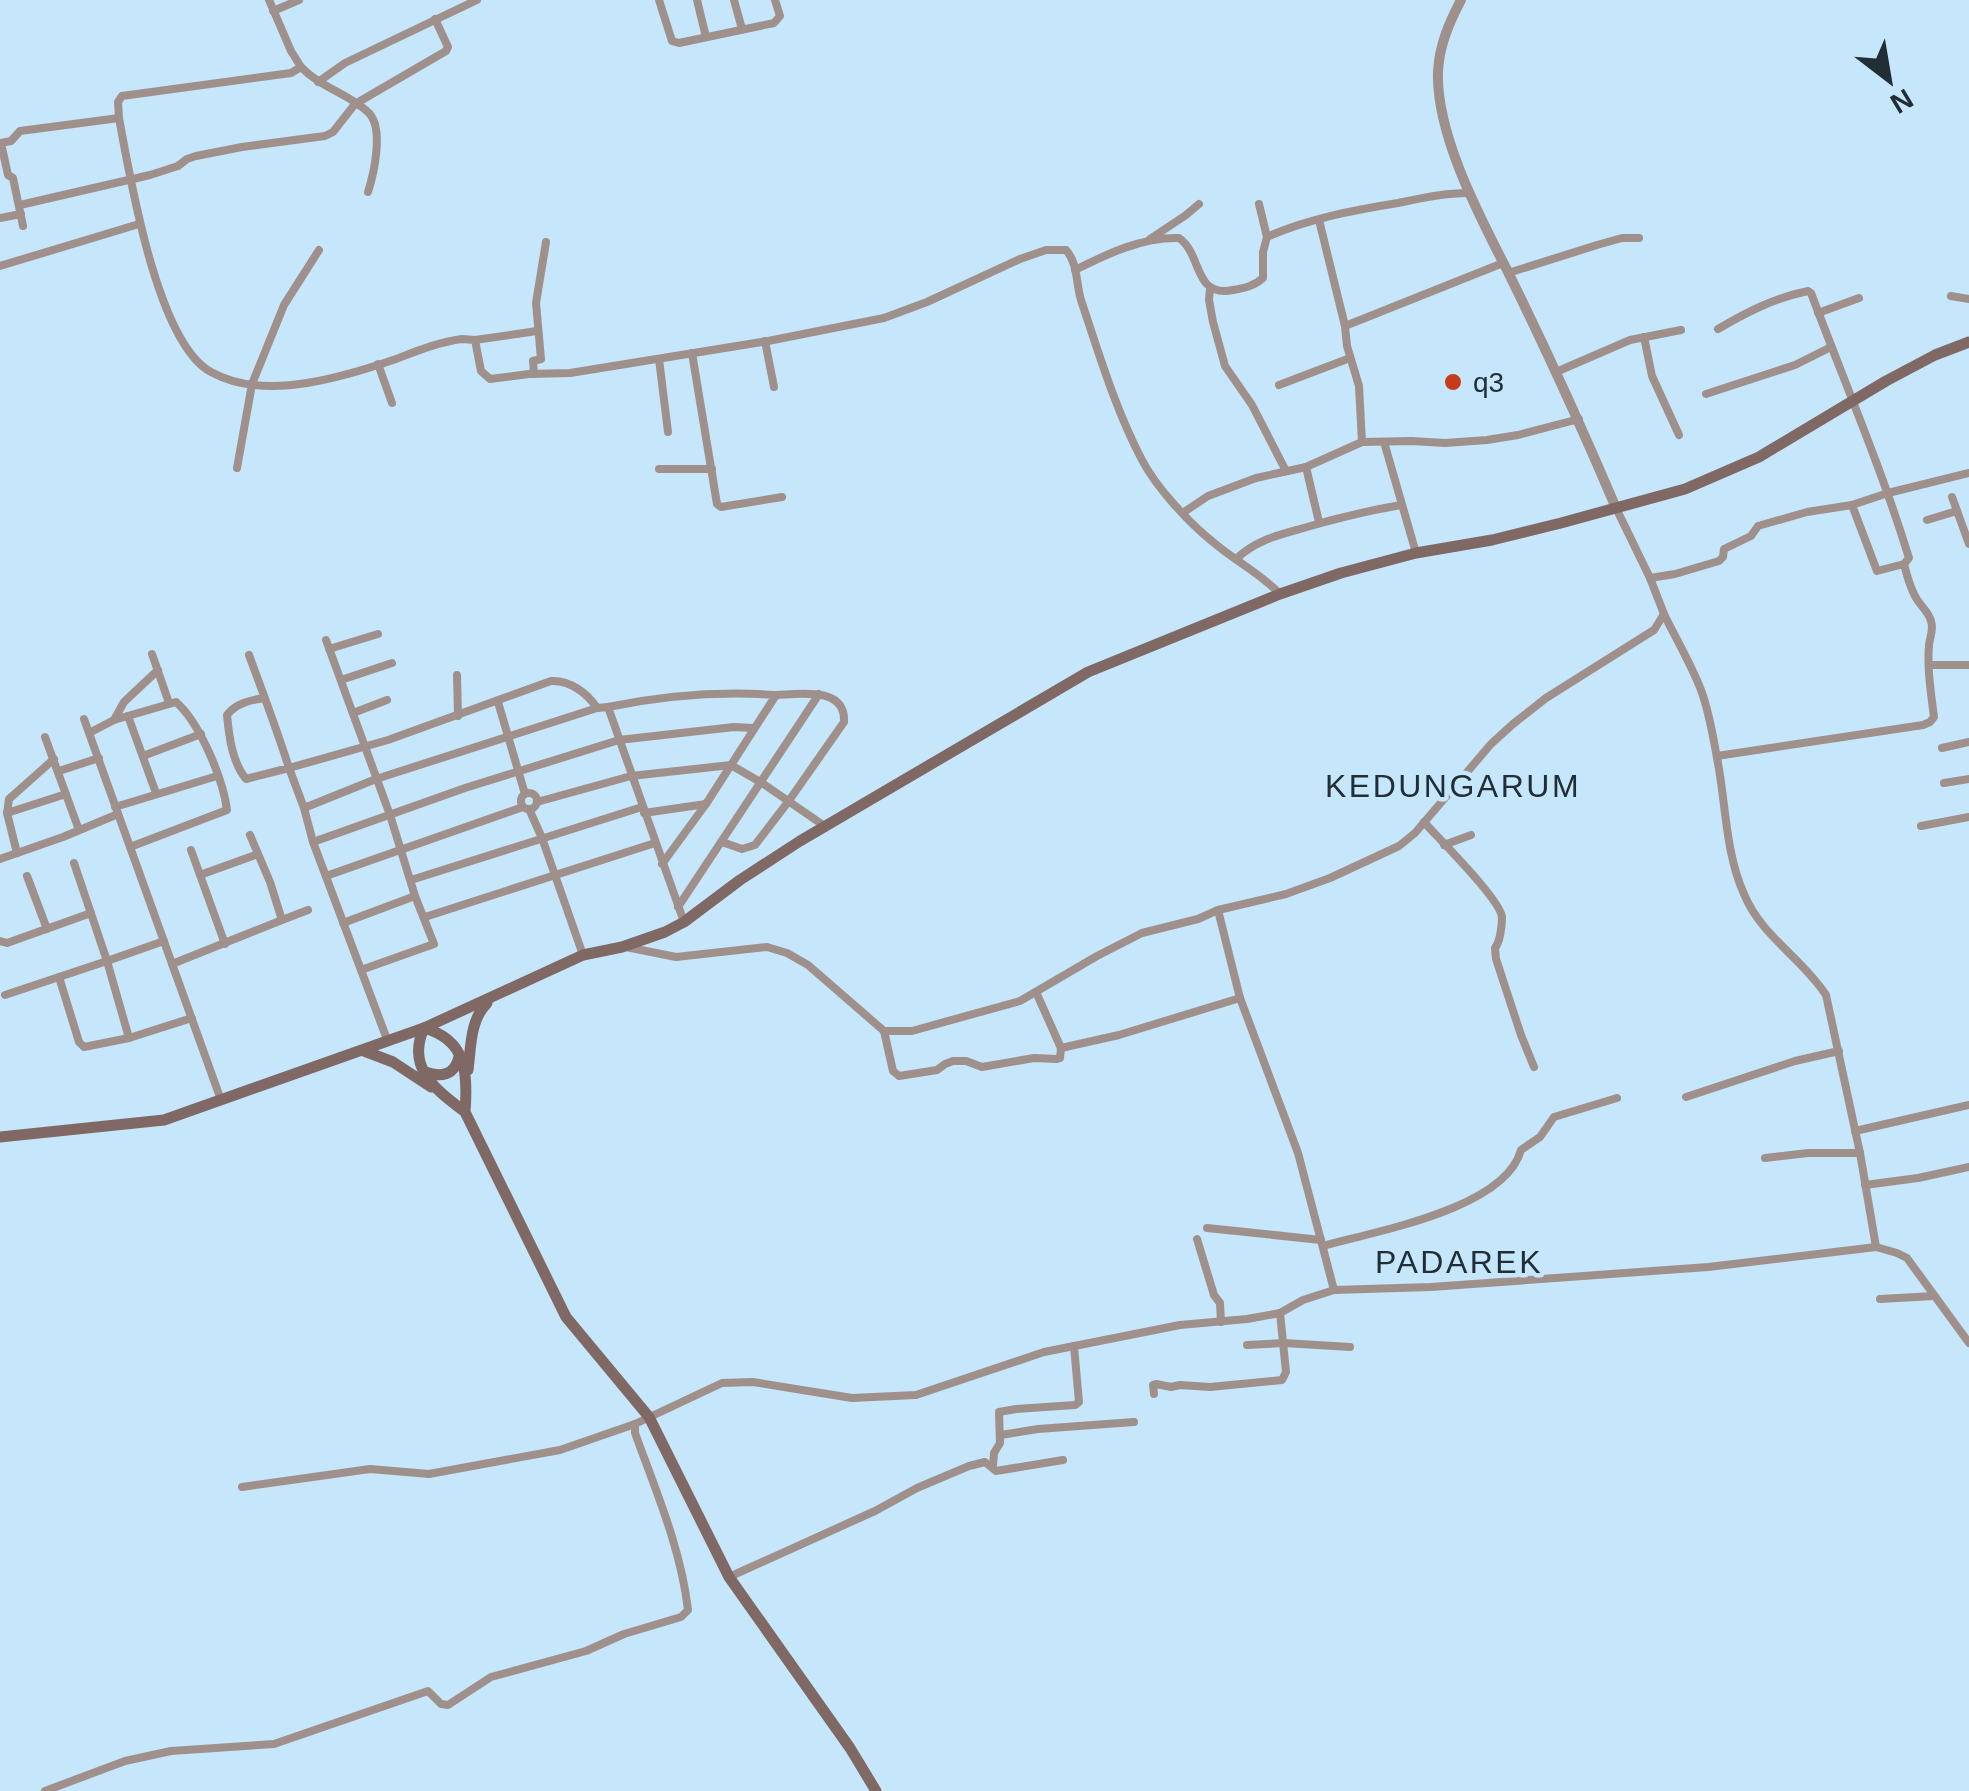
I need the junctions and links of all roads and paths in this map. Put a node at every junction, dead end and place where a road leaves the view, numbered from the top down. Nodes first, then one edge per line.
1 (269, 0) edge
2 (299, 0) edge
3 (477, 0) edge
4 (659, 0) edge
5 (697, 0) edge
6 (734, 0) edge
7 (774, 0) edge
8 (1460, 0) edge
9 (278, 9) junction
10 (436, 18) junction
11 (742, 29) junction
12 (706, 36) junction
13 (302, 67) junction
14 (320, 80) junction
15 (358, 102) junction
16 (119, 118) junction
17 (0, 143) edge
18 (130, 179) junction
19 (368, 192) dead end
20 (1468, 193) junction
21 (1199, 204) dead end
22 (1259, 204) dead end
23 (21, 209) junction
24 (0, 218) edge
25 (1319, 220) junction
26 (139, 224) junction
27 (24, 226) dead end
28 (1267, 238) junction
29 (1639, 238) dead end
30 (546, 242) dead end
31 (1146, 242) junction
32 (318, 250) dead end
33 (0, 266) edge
34 (1506, 268) junction
35 (1075, 270) junction
36 (1210, 289) junction
37 (1951, 296) dead end
38 (1860, 298) dead end
39 (1969, 299) edge
40 (1818, 313) junction
41 (1346, 326) junction
42 (1718, 329) dead end
43 (537, 330) junction
44 (1681, 330) dead end
45 (1644, 337) junction
46 (475, 340) junction
47 (765, 341) junction
48 (1969, 342) edge
49 (1831, 348) junction
50 (692, 353) junction
51 (1350, 358) junction
52 (659, 359) junction
53 (378, 364) junction
54 (1556, 372) junction
55 (534, 374) junction
56 (255, 385) junction
57 (1280, 385) dead end
58 (774, 387) dead end
59 (1706, 394) dead end
60 (1854, 400) junction
61 (392, 403) dead end
62 (1579, 419) junction
63 (668, 432) dead end
64 (1678, 435) dead end
65 (1362, 442) junction
66 (1384, 442) junction
67 (1306, 467) junction
68 (237, 468) dead end
69 (658, 468) dead end
70 (712, 469) junction
71 (1286, 471) junction
72 (1969, 472) edge
73 (1888, 493) junction
74 (782, 496) dead end
75 (1952, 497) dead end
76 (1401, 504) junction
77 (1852, 505) junction
78 (1616, 508) junction
79 (1957, 511) junction
80 (1184, 512) junction
81 (1927, 520) dead end
82 (1319, 522) junction
83 (1969, 544) edge
84 (1416, 553) junction
85 (1236, 559) junction
86 (1904, 564) junction
87 (1650, 578) junction
88 (1280, 594) junction
89 (1664, 614) junction
90 (378, 634) dead end
91 (152, 654) dead end
92 (249, 655) dead end
93 (392, 663) dead end
94 (1929, 665) junction
95 (1969, 665) edge
96 (158, 670) junction
97 (457, 676) dead end
98 (341, 680) junction
99 (819, 694) junction
100 (776, 695) junction
101 (265, 698) junction
102 (387, 700) dead end
103 (498, 702) junction
104 (170, 704) junction
105 (608, 706) junction
106 (597, 708) junction
107 (353, 713) junction
108 (128, 716) junction
109 (458, 716) junction
110 (84, 719) dead end
111 (114, 720) junction
112 (754, 728) junction
113 (88, 733) junction
114 (201, 734) junction
115 (510, 736) junction
116 (46, 738) dead end
117 (619, 740) junction
118 (1969, 742) edge
119 (365, 747) junction
120 (1942, 748) dead end
121 (143, 756) junction
122 (1717, 756) junction
123 (99, 758) junction
124 (54, 760) junction
125 (731, 765) junction
126 (289, 768) junction
127 (519, 770) junction
128 (59, 771) junction
129 (217, 776) junction
130 (631, 776) junction
131 (1969, 779) edge
132 (376, 780) junction
133 (762, 782) junction
134 (1944, 783) dead end
135 (156, 792) junction
136 (66, 794) junction
137 (525, 794) junction
138 (537, 802) junction
139 (788, 802) junction
140 (706, 804) junction
141 (304, 808) junction
142 (526, 808) junction
143 (116, 810) junction
144 (643, 810) junction
145 (7, 813) junction
146 (390, 814) junction
147 (1969, 818) edge
148 (1424, 822) junction
149 (1921, 826) dead end
150 (826, 827) junction
151 (79, 830) junction
152 (250, 834) dead end
153 (1471, 834) dead end
154 (542, 838) junction
155 (313, 842) junction
156 (722, 842) junction
157 (655, 843) junction
158 (1444, 845) junction
159 (130, 847) junction
160 (191, 850) dead end
161 (400, 850) junction
162 (16, 853) junction
163 (258, 854) junction
164 (0, 859) edge
165 (74, 863) dead end
166 (662, 864) junction
167 (555, 874) junction
168 (27, 876) dead end
169 (200, 876) junction
170 (326, 876) junction
171 (411, 880) junction
172 (415, 896) junction
173 (678, 907) junction
174 (308, 910) dead end
175 (1218, 910) junction
176 (91, 912) junction
177 (425, 917) junction
178 (282, 920) junction
179 (684, 922) junction
180 (343, 924) junction
181 (46, 929) junction
182 (164, 940) junction
183 (0, 941) edge
184 (224, 944) junction
185 (622, 946) junction
186 (583, 955) junction
187 (108, 961) junction
188 (172, 964) junction
189 (361, 970) junction
190 (59, 977) junction
191 (1036, 992) junction
192 (5, 995) dead end
193 (494, 997) junction
194 (1240, 998) junction
195 (192, 1018) junction
196 (424, 1028) junction
197 (884, 1031) junction
198 (129, 1038) junction
199 (388, 1042) junction
200 (1061, 1048) junction
201 (362, 1051) junction
202 (1839, 1051) junction
203 (460, 1055) junction
204 (1534, 1067) dead end
205 (424, 1072) junction
206 (467, 1083) junction
207 (443, 1094) junction
208 (1617, 1098) dead end
209 (1686, 1098) dead end
210 (221, 1100) junction
211 (1969, 1106) edge
212 (465, 1112) junction
213 (1855, 1130) junction
214 (0, 1137) edge
215 (1860, 1153) junction
216 (1765, 1158) dead end
217 (1969, 1167) edge
218 (1865, 1185) junction
219 (1208, 1228) dead end
220 (1197, 1239) dead end
221 (1322, 1243) junction
222 (1876, 1247) junction
223 (1334, 1290) junction
224 (1934, 1296) junction
225 (1880, 1299) dead end
226 (1280, 1313) junction
227 (1221, 1322) junction
228 (1284, 1343) junction
229 (1969, 1343) edge
230 (1247, 1345) dead end
231 (1074, 1346) junction
232 (1350, 1347) dead end
233 (1154, 1394) dead end
234 (649, 1417) junction
235 (1134, 1422) dead end
236 (634, 1424) junction
237 (1000, 1435) junction
238 (1063, 1460) dead end
239 (993, 1466) junction
240 (242, 1488) dead end
241 (730, 1578) junction
242 (45, 1791) edge
243 (876, 1791) edge

1 - 9 street
2 - 9 street
3 - 10 street
4 - 12 street
5 - 12 street
6 - 11 street
7 - 11 street
8 - 20 street
9 - 13 street
10 - 14 street
10 - 15 street
11 - 12 street
13 - 14 street
13 - 16 street
14 - 15 street
15 - 18 street
15 - 19 street
16 - 17 street
16 - 18 street
17 - 23 street
18 - 23 street
18 - 26 street
20 - 25 street
20 - 34 street
21 - 31 street
22 - 28 street
23 - 24 street
23 - 27 street
25 - 28 street
25 - 41 street
26 - 33 street
26 - 56 street
28 - 36 street
29 - 34 street
30 - 43 street
31 - 35 street
31 - 36 street
32 - 56 street
34 - 41 street
34 - 54 street
35 - 47 street
35 - 80 street
36 - 71 street
37 - 39 street
38 - 40 street
40 - 42 street
40 - 49 street
41 - 51 street
43 - 46 street
43 - 55 street
44 - 45 street
45 - 54 street
45 - 64 street
46 - 53 street
46 - 55 street
47 - 50 street
47 - 58 street
48 - 60 main road
49 - 59 street
49 - 60 street
50 - 52 street
50 - 70 street
51 - 57 street
51 - 65 street
52 - 55 street
52 - 63 street
53 - 56 street
53 - 61 street
54 - 62 street
56 - 68 street
60 - 73 street
60 - 78 main road
62 - 66 street
62 - 78 street
65 - 66 street
65 - 67 street
66 - 76 street
67 - 71 street
67 - 82 street
69 - 70 street
70 - 74 street
71 - 80 street
72 - 73 street
73 - 77 street
73 - 86 street
75 - 79 street
76 - 82 street
76 - 84 street
77 - 86 street
77 - 87 street
78 - 84 main road
78 - 87 street
79 - 81 street
79 - 83 street
80 - 85 street
82 - 85 street
84 - 88 main road
85 - 88 street
86 - 94 street
87 - 89 street
88 - 150 main road
89 - 122 street
89 - 148 street
90 - 98 street
91 - 96 street
92 - 101 street
93 - 98 street
94 - 95 street
94 - 122 street
96 - 104 street
96 - 111 street
97 - 109 street
98 - 107 street
99 - 100 street
99 - 133 street
99 - 139 street
100 - 105 street
100 - 112 street
101 - 126 street
101 - 126 street
102 - 107 street
103 - 106 street
103 - 109 street
103 - 115 street
104 - 108 street
104 - 114 street
105 - 106 street
105 - 117 street
106 - 115 street
107 - 119 street
108 - 111 street
108 - 121 street
109 - 119 street
110 - 113 street
111 - 113 street
112 - 117 street
112 - 125 street
113 - 123 street
114 - 121 street
114 - 129 street
115 - 127 street
115 - 132 street
116 - 124 street
117 - 127 street
117 - 130 street
118 - 120 street
119 - 126 street
119 - 132 street
121 - 135 street
122 - 202 street
123 - 128 street
123 - 143 street
124 - 128 street
124 - 145 street
125 - 130 street
125 - 133 street
125 - 140 street
126 - 141 street
127 - 137 street
127 - 146 street
128 - 136 street
129 - 135 street
129 - 159 street
130 - 138 street
130 - 144 street
131 - 134 street
132 - 141 street
132 - 146 street
133 - 139 street
133 - 156 street
135 - 143 street
136 - 145 street
136 - 151 street
137 - 138 street
137 - 142 street
138 - 142 street
139 - 150 street
139 - 156 street
140 - 144 street
140 - 166 street
141 - 155 street
142 - 154 street
142 - 161 street
143 - 151 street
143 - 159 street
144 - 154 street
144 - 157 street
145 - 162 street
146 - 155 street
146 - 161 street
147 - 149 street
148 - 158 street
148 - 175 street
150 - 179 main road
151 - 162 street
152 - 163 street
153 - 158 street
154 - 167 street
154 - 171 street
155 - 170 street
156 - 173 street
157 - 166 street
157 - 167 street
158 - 204 street
159 - 182 street
160 - 169 street
161 - 170 street
161 - 171 street
162 - 164 street
163 - 169 street
163 - 178 street
165 - 176 street
166 - 173 street
167 - 177 street
167 - 186 street
168 - 181 street
169 - 184 street
170 - 180 street
171 - 172 street
172 - 177 street
172 - 180 street
173 - 179 street
174 - 178 street
175 - 191 street
175 - 194 street
176 - 181 street
176 - 187 street
177 - 189 street
178 - 184 street
179 - 185 main road
180 - 189 street
181 - 183 street
182 - 187 street
182 - 188 street
184 - 188 street
185 - 186 main road
185 - 197 street
186 - 193 main road
187 - 190 street
187 - 198 street
188 - 195 street
189 - 199 street
190 - 192 street
190 - 198 street
191 - 197 street
191 - 200 street
193 - 196 main road
193 - 206 main road
194 - 200 street
194 - 221 street
195 - 198 street
195 - 210 street
196 - 199 main road
196 - 203 main road
196 - 205 main road
197 - 200 street
199 - 201 main road
201 - 207 main road
201 - 210 main road
202 - 209 street
202 - 213 street
203 - 205 main road
203 - 206 main road
205 - 207 main road
206 - 212 main road
207 - 212 main road
208 - 221 street
210 - 214 main road
211 - 213 street
212 - 234 main road
213 - 215 street
215 - 216 street
215 - 218 street
217 - 218 street
218 - 222 street
219 - 221 street
220 - 227 street
221 - 223 street
222 - 223 street
222 - 224 street
223 - 226 street
224 - 225 street
224 - 229 street
226 - 227 street
226 - 228 street
227 - 231 street
228 - 230 street
228 - 232 street
228 - 233 street
231 - 234 street
231 - 237 street
234 - 236 street
234 - 241 main road
235 - 237 street
236 - 240 street
236 - 242 street
237 - 239 street
238 - 239 street
239 - 241 street
241 - 243 main road

